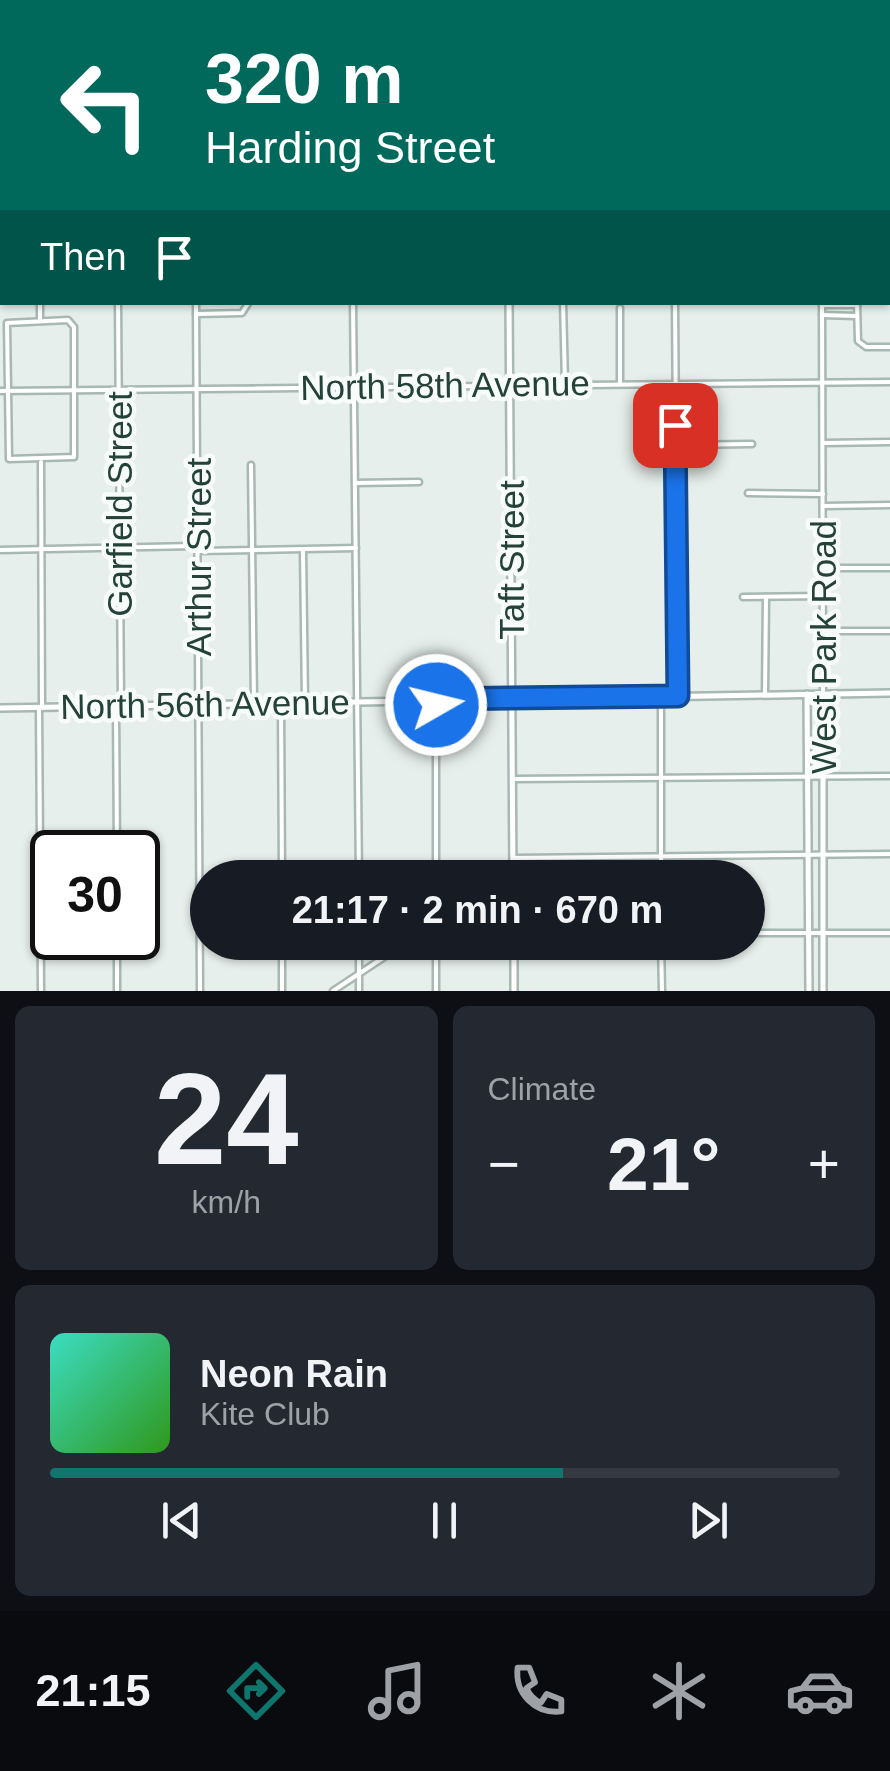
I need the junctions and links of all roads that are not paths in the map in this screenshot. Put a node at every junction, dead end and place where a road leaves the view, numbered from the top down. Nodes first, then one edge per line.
1 (40, 305) edge
2 (118, 305) edge
3 (196, 305) edge
4 (248, 305) edge
5 (353, 305) edge
6 (509, 305) edge
7 (563, 305) edge
8 (674, 305) edge
9 (822, 305) edge
10 (857, 305) edge
11 (620, 308) dead end
12 (196, 314) junction
13 (822, 316) junction
14 (857, 316) junction
15 (40, 320) junction
16 (890, 347) edge
17 (620, 382) junction
18 (890, 382) edge
19 (565, 383) junction
20 (509, 384) junction
21 (675, 384) junction
22 (823, 384) junction
23 (354, 386) junction
24 (197, 388) junction
25 (119, 389) junction
26 (3, 391) edge
27 (75, 391) junction
28 (890, 442) edge
29 (824, 443) junction
30 (752, 444) dead end
31 (676, 445) junction
32 (40, 460) junction
33 (251, 465) dead end
34 (419, 482) dead end
35 (355, 483) junction
36 (748, 494) dead end
37 (824, 494) junction
38 (890, 505) edge
39 (824, 506) junction
40 (119, 546) junction
41 (41, 548) junction
42 (198, 548) junction
43 (356, 548) junction
44 (0, 550) edge
45 (252, 550) junction
46 (303, 550) junction
47 (825, 568) junction
48 (890, 568) edge
49 (825, 596) junction
50 (766, 597) junction
51 (744, 598) dead end
52 (825, 631) junction
53 (890, 631) edge
54 (823, 693) junction
55 (890, 693) edge
56 (765, 694) junction
57 (807, 694) junction
58 (660, 696) junction
59 (678, 696) junction
60 (436, 699) junction
61 (512, 699) junction
62 (305, 701) junction
63 (359, 701) junction
64 (254, 702) junction
65 (281, 703) junction
66 (198, 704) junction
67 (119, 705) junction
68 (40, 707) junction
69 (0, 708) edge
70 (661, 776) junction
71 (808, 776) junction
72 (822, 776) junction
73 (890, 776) edge
74 (513, 778) junction
75 (117, 830) edge
76 (808, 854) junction
77 (822, 854) junction
78 (890, 854) edge
79 (661, 856) junction
80 (513, 858) joint
81 (282, 860) edge
82 (359, 860) edge
83 (436, 860) edge
84 (661, 860) edge
85 (765, 933) edge
86 (890, 933) edge
87 (808, 934) junction
88 (823, 934) junction
89 (117, 960) edge
90 (282, 960) edge
91 (359, 960) edge
92 (378, 960) edge
93 (436, 960) edge
94 (514, 960) edge
95 (662, 960) edge
96 (359, 978) junction
97 (41, 991) edge
98 (117, 991) edge
99 (200, 991) edge
100 (282, 991) edge
101 (332, 991) edge
102 (359, 991) edge
103 (436, 991) edge
104 (514, 991) edge
105 (662, 991) edge
106 (809, 991) edge
107 (823, 991) edge

1 - 15 street
2 - 25 street, Garfield Street
3 - 12 street, Arthur Street
4 - 12 street
5 - 23 street
6 - 20 street, Taft Street
7 - 19 street
8 - 21 street
9 - 13 street, West Park Road
10 - 14 street
11 - 17 street
12 - 24 street, Arthur Street
13 - 14 street
13 - 22 street, West Park Road
14 - 16 street
15 - 26 street
15 - 27 street
17 - 19 street, North 58th Avenue
17 - 21 street, North 58th Avenue
18 - 22 street, North 58th Avenue
19 - 20 street, North 58th Avenue
20 - 23 street, North 58th Avenue
20 - 61 street, Taft Street
21 - 22 street, North 58th Avenue
21 - 31 street
22 - 29 street, West Park Road
23 - 24 street, North 58th Avenue
23 - 35 street
24 - 25 street, North 58th Avenue
24 - 42 street, Arthur Street
25 - 27 street, North 58th Avenue
25 - 40 street, Garfield Street
26 - 27 street, North 58th Avenue
26 - 32 street
27 - 32 street
28 - 29 street
29 - 37 street, West Park Road
30 - 31 street
31 - 59 street
32 - 41 street
33 - 45 street
34 - 35 street
35 - 43 street
36 - 37 street
37 - 39 street, West Park Road
38 - 39 street
39 - 47 street, West Park Road
40 - 41 street
40 - 42 street
40 - 67 street, Garfield Street
41 - 44 street
41 - 68 street
42 - 45 street
42 - 66 street, Arthur Street
43 - 46 street
43 - 63 street
45 - 46 street
45 - 64 street
46 - 62 street
47 - 48 street
47 - 49 street, West Park Road
49 - 50 street
49 - 52 street, West Park Road
50 - 51 street
50 - 56 street
52 - 53 street
52 - 54 street, West Park Road
54 - 55 street, North 56th Avenue
54 - 57 street, North 56th Avenue
54 - 72 street, West Park Road
56 - 57 street, North 56th Avenue
56 - 59 street, North 56th Avenue
57 - 71 street, West Park Road
58 - 59 street, North 56th Avenue
58 - 61 street, North 56th Avenue
58 - 70 street
60 - 61 street, North 56th Avenue
60 - 63 street, North 56th Avenue
60 - 83 street
61 - 74 street, Taft Street
62 - 63 street, North 56th Avenue
62 - 65 street, North 56th Avenue
63 - 82 street
64 - 65 street, North 56th Avenue
64 - 66 street, North 56th Avenue
65 - 81 street
66 - 67 street, North 56th Avenue
66 - 99 street, Arthur Street
67 - 68 street, North 56th Avenue
67 - 75 street, Garfield Street
68 - 69 street, North 56th Avenue
68 - 97 street
70 - 71 street
70 - 74 street
70 - 79 street
71 - 72 street
71 - 76 street, West Park Road
72 - 73 street
72 - 77 street, West Park Road
74 - 80 street, Taft Street
76 - 77 street
76 - 79 street
76 - 87 street, West Park Road
77 - 78 street
77 - 88 street, West Park Road
79 - 80 street
79 - 84 street
85 - 87 street
86 - 88 street
87 - 88 street
87 - 106 street, West Park Road
88 - 107 street, West Park Road
89 - 98 street
90 - 100 street
91 - 96 street
92 - 96 street
93 - 103 street
94 - 104 street
95 - 105 street
96 - 101 street
96 - 102 street

